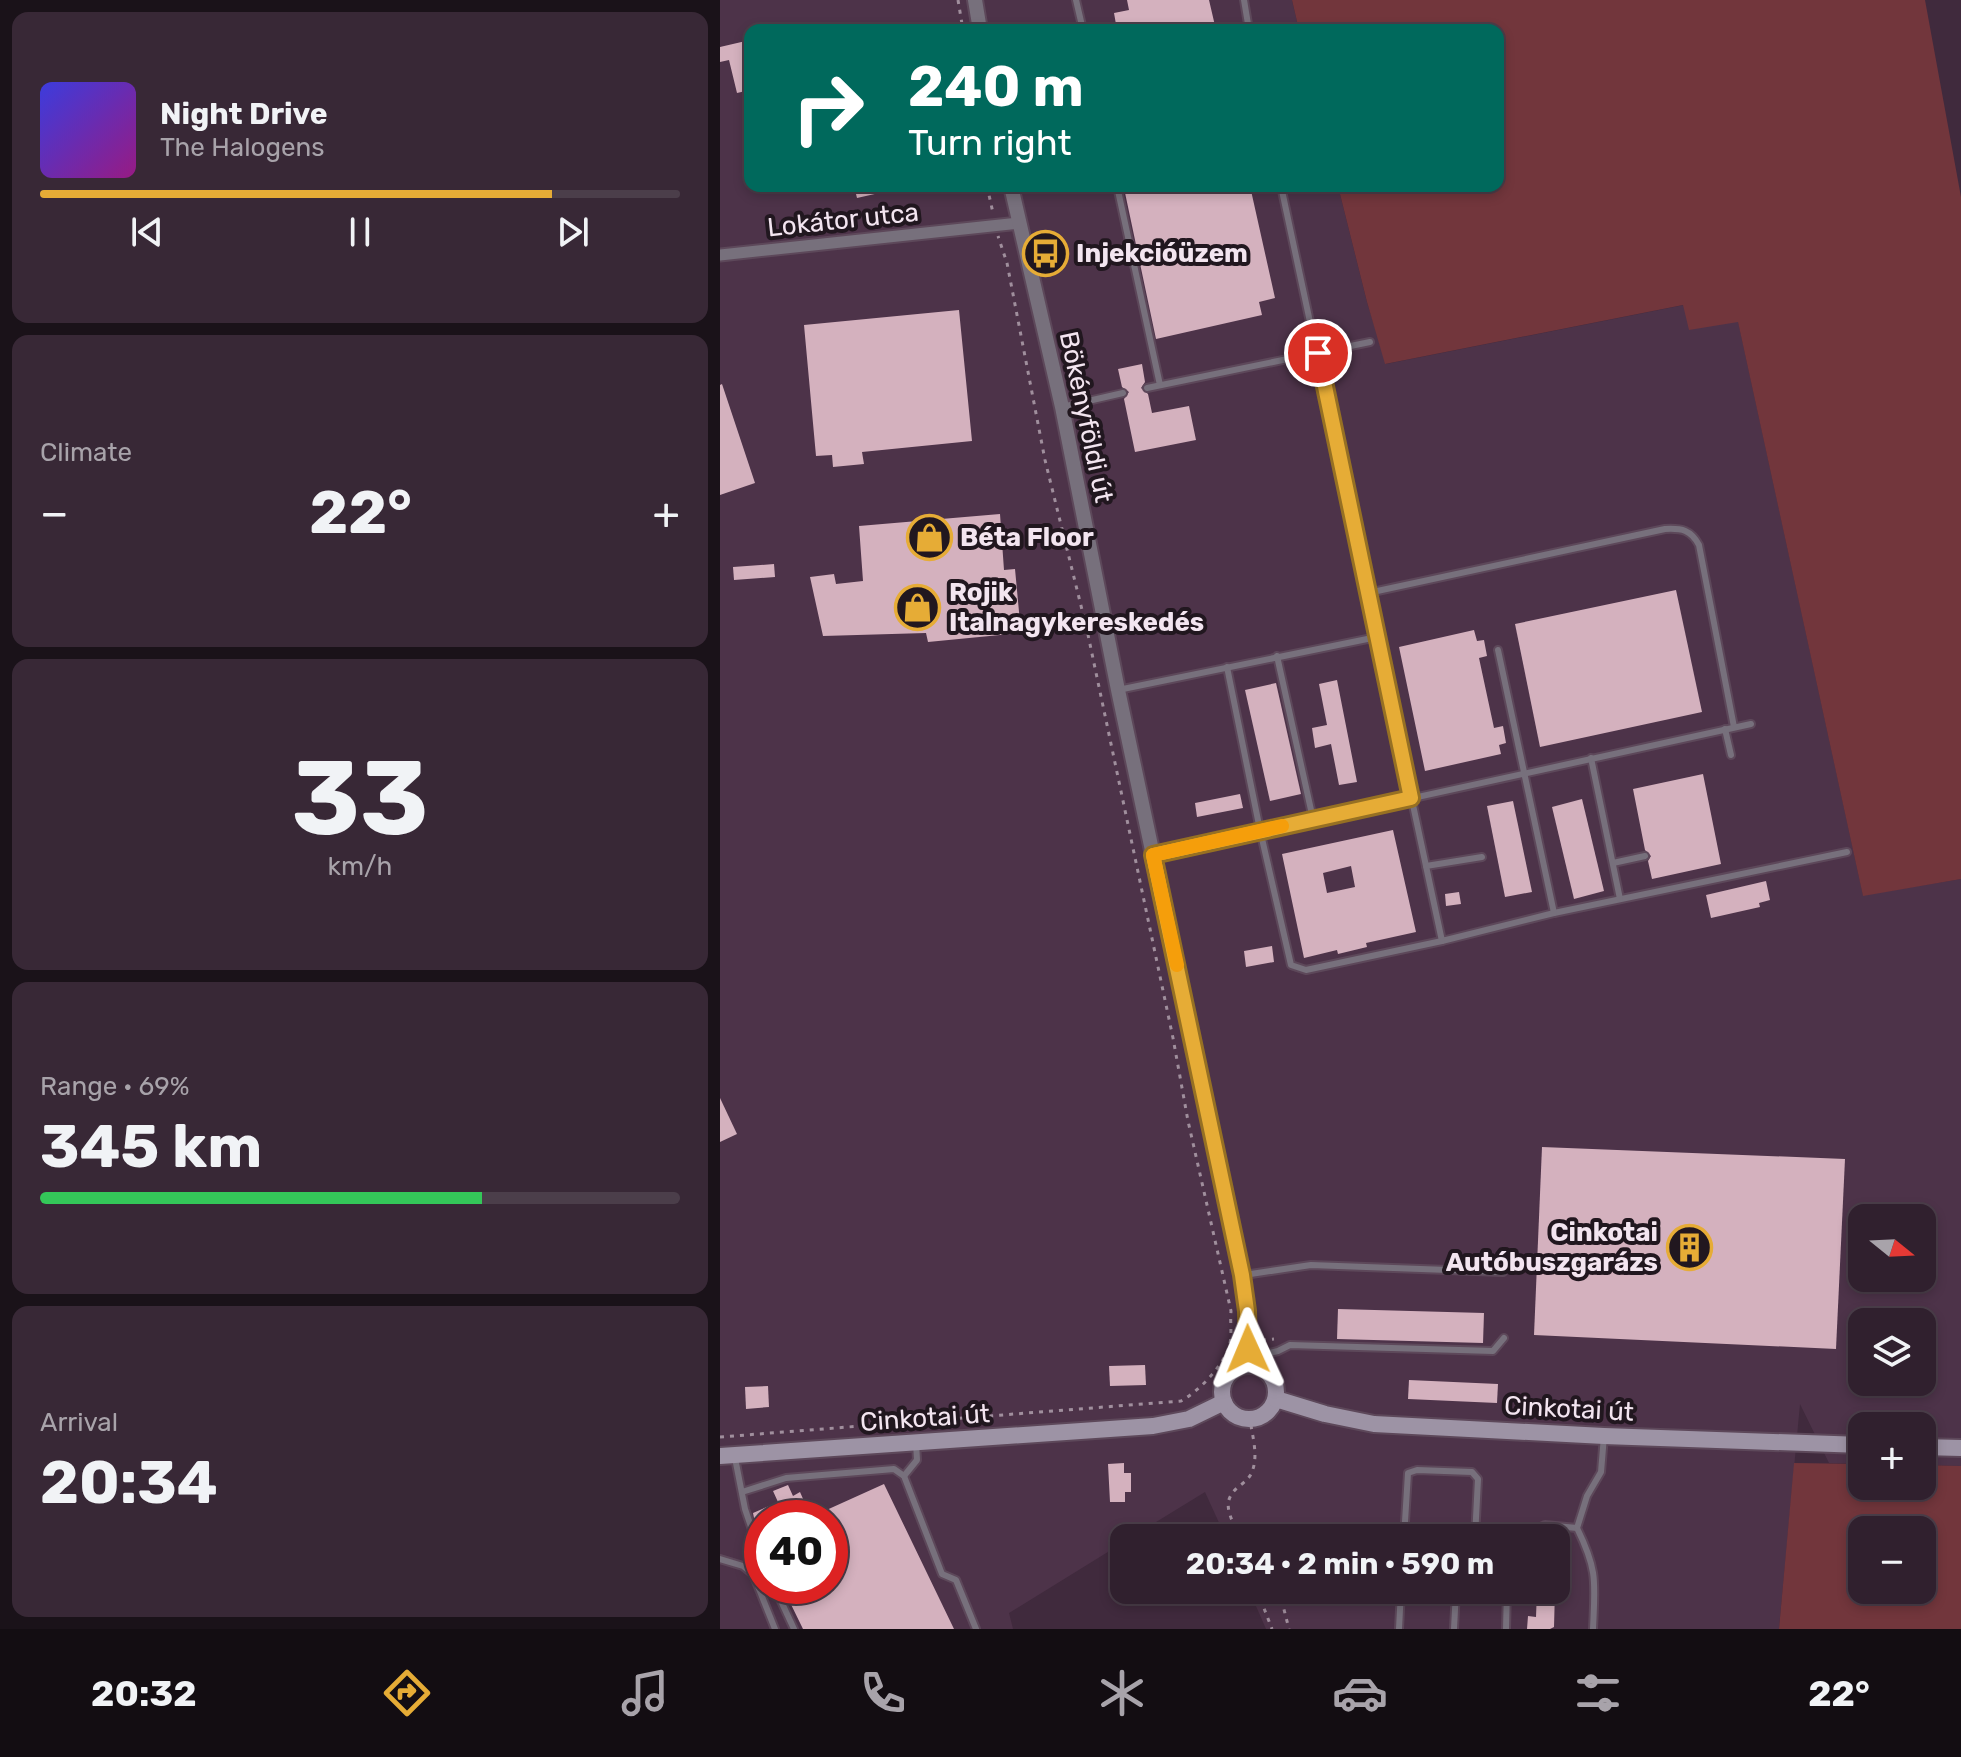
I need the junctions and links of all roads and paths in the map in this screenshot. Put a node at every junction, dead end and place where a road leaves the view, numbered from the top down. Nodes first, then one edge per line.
1 (958, 0) edge
2 (975, 0) edge
3 (1076, 0) edge
4 (1244, 0) edge
5 (962, 24) edge
6 (979, 24) edge
7 (1082, 24) edge
8 (1248, 24) edge
9 (988, 192) edge
10 (1012, 192) edge
11 (1118, 192) edge
12 (1282, 192) edge
13 (1019, 223) junction
14 (995, 226) junction
15 (720, 255) edge
16 (1370, 342) dead end
17 (1318, 353) junction
18 (1160, 385) junction
19 (1147, 388) dead end
20 (1123, 393) dead end
21 (1062, 407) junction
22 (1368, 593) junction
23 (1377, 637) junction
24 (1498, 650) dead end
25 (1277, 656) junction
26 (1227, 667) junction
27 (1118, 690) junction
28 (1751, 724) dead end
29 (1734, 727) junction
30 (1725, 729) junction
31 (1731, 755) dead end
32 (1591, 758) junction
33 (1523, 773) junction
34 (1411, 798) junction
35 (1313, 819) junction
36 (1260, 830) junction
37 (1847, 852) dead end
38 (1153, 855) junction
39 (1645, 856) dead end
40 (1482, 857) dead end
41 (1613, 863) junction
42 (1426, 866) junction
43 (1620, 899) junction
44 (1554, 913) junction
45 (1442, 941) junction
46 (1503, 1272) dead end
47 (1242, 1275) junction
48 (1504, 1338) dead end
49 (1247, 1361) junction
50 (1276, 1399) junction
51 (1224, 1402) junction
52 (1250, 1419) junction
53 (1604, 1436) junction
54 (720, 1437) edge
55 (916, 1443) junction
56 (1848, 1445) edge
57 (1936, 1447) edge
58 (1961, 1448) edge
59 (727, 1455) edge
60 (904, 1476) junction
61 (742, 1492) junction
62 (744, 1500) edge
63 (1234, 1524) edge
64 (1405, 1524) edge
65 (1476, 1524) edge
66 (1570, 1527) edge
67 (1577, 1528) junction
68 (720, 1559) edge
69 (782, 1604) edge
70 (1262, 1604) edge
71 (1283, 1604) edge
72 (1400, 1604) edge
73 (1455, 1604) edge
74 (1507, 1604) edge
75 (775, 1629) edge
76 (794, 1629) edge
77 (976, 1629) edge
78 (1272, 1629) edge
79 (1289, 1629) edge
80 (1399, 1629) edge
81 (1454, 1629) edge
82 (1506, 1629) edge
83 (1593, 1629) edge

1 - 5 path
2 - 6 street
3 - 7 lane
4 - 8 lane
9 - 14 path
10 - 13 street, Bökényföldi út
11 - 18 lane
12 - 17 lane
13 - 14 street, Lokátor utca
13 - 21 street, Bökényföldi út
14 - 15 street, Lokátor utca
14 - 54 path
16 - 17 lane
17 - 18 lane
17 - 22 lane
18 - 19 lane
20 - 21 lane
21 - 27 street, Bökényföldi út
22 - 23 lane
22 - 29 lane
23 - 25 lane
23 - 34 lane
24 - 33 lane
25 - 26 lane
25 - 35 lane
26 - 27 lane
26 - 36 lane
27 - 38 street, Bökényföldi út
28 - 29 lane
29 - 30 lane
30 - 31 lane
30 - 32 lane
32 - 33 lane
32 - 41 lane
33 - 34 lane
33 - 44 lane
34 - 35 lane
34 - 42 lane
35 - 36 lane
36 - 38 lane
36 - 45 lane
37 - 43 lane
38 - 47 street, Bökényföldi út
39 - 41 lane
40 - 42 lane
41 - 43 lane
42 - 45 lane
43 - 44 lane
44 - 45 lane
46 - 47 lane
47 - 49 street, Bökényföldi út
48 - 49 lane
49 - 50 main road
49 - 51 main road
50 - 52 main road
50 - 53 main road, Cinkotai út
51 - 52 main road
51 - 55 main road, Cinkotai út
52 - 63 path
53 - 56 main road, Cinkotai út
53 - 67 lane
55 - 59 main road, Cinkotai út
55 - 60 lane
57 - 58 main road
59 - 61 lane
60 - 61 lane
60 - 77 lane
61 - 62 lane
64 - 65 lane
66 - 67 lane
67 - 83 lane
68 - 75 lane
69 - 76 lane
70 - 78 path
71 - 79 path
72 - 80 lane
73 - 81 lane
74 - 82 lane

